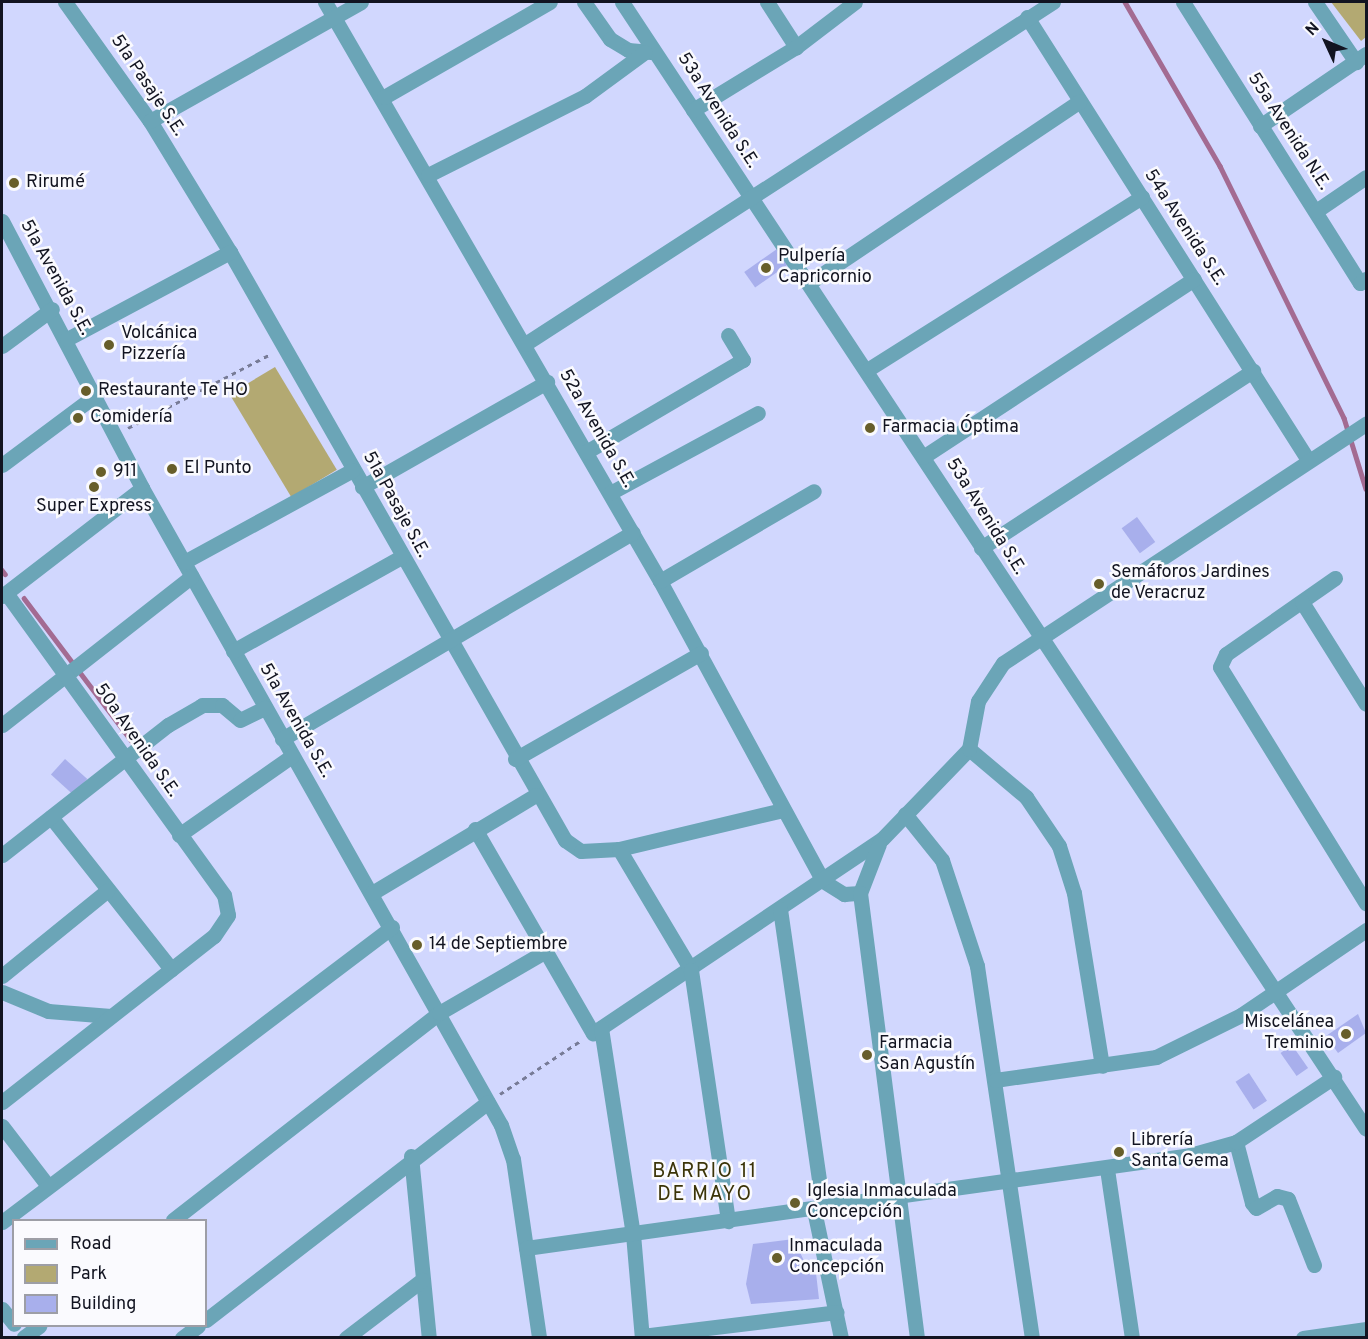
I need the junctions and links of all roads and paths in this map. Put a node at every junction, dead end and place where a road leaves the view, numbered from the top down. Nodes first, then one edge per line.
1 (64, 2) edge
2 (325, 2) edge
3 (361, 2) edge
4 (550, 2) edge
5 (584, 2) edge
6 (622, 2) edge
7 (766, 2) edge
8 (855, 2) edge
9 (1053, 2) edge
10 (1183, 2) edge
11 (1315, 2) edge
12 (337, 17) junction
13 (1026, 17) junction
14 (796, 47) junction
15 (650, 52) junction
16 (1361, 58) edge
17 (384, 97) junction
18 (1080, 101) junction
19 (693, 110) junction
20 (150, 121) junction
21 (1260, 126) junction
22 (428, 175) junction
23 (1366, 177) edge
24 (751, 197) junction
25 (1142, 197) junction
26 (1316, 211) junction
27 (2, 221) edge
28 (230, 252) junction
29 (1194, 279) junction
30 (1363, 281) edge
31 (808, 283) junction
32 (52, 309) junction
33 (728, 335) dead end
34 (67, 339) junction
35 (525, 344) junction
36 (2, 346) edge
37 (286, 346) junction
38 (867, 370) junction
39 (1253, 371) junction
40 (547, 382) junction
41 (96, 395) junction
42 (758, 413) dead end
43 (1359, 430) edge
44 (115, 434) junction
45 (586, 452) junction
46 (923, 457) junction
47 (1308, 460) junction
48 (2, 465) edge
49 (353, 470) junction
50 (362, 487) junction
51 (142, 488) junction
52 (814, 491) dead end
53 (610, 494) junction
54 (633, 532) junction
55 (981, 548) junction
56 (401, 557) junction
57 (183, 562) junction
58 (192, 576) junction
59 (1335, 578) dead end
60 (660, 581) junction
61 (4, 594) edge
62 (1302, 602) junction
63 (1039, 637) junction
64 (448, 642) junction
65 (233, 651) junction
66 (701, 653) junction
67 (72, 670) junction
68 (1366, 704) edge
69 (265, 708) junction
70 (2, 725) edge
71 (282, 739) junction
72 (969, 749) junction
73 (292, 756) junction
74 (124, 759) junction
75 (515, 759) junction
76 (536, 795) junction
77 (783, 810) junction
78 (905, 814) junction
79 (51, 817) junction
80 (475, 829) junction
81 (179, 835) junction
82 (882, 838) junction
83 (619, 849) junction
84 (2, 855) edge
85 (823, 881) junction
86 (108, 890) junction
87 (372, 893) junction
88 (860, 893) junction
89 (1366, 903) edge
90 (780, 909) junction
91 (392, 927) junction
92 (1366, 930) edge
93 (546, 951) junction
94 (171, 969) junction
95 (691, 969) junction
96 (2, 976) edge
97 (2, 992) edge
98 (1277, 993) junction
99 (439, 1013) junction
100 (111, 1016) junction
101 (597, 1030) junction
102 (1102, 1066) junction
103 (1334, 1077) junction
104 (995, 1080) junction
105 (2, 1102) edge
106 (488, 1102) junction
107 (2, 1126) edge
108 (1366, 1129) edge
109 (1236, 1142) junction
110 (411, 1156) junction
111 (1107, 1168) junction
112 (819, 1179) dead end
113 (1011, 1179) junction
114 (48, 1186) junction
115 (899, 1200) junction
116 (814, 1210) junction
117 (176, 1219) edge
118 (728, 1221) junction
119 (2, 1222) edge
120 (633, 1234) junction
121 (526, 1248) junction
122 (1314, 1265) dead end
123 (422, 1280) junction
124 (2, 1309) edge
125 (837, 1312) junction
126 (207, 1319) edge
127 (12, 1322) edge
128 (38, 1327) edge
129 (197, 1327) edge
130 (1366, 1329) edge
131 (24, 1337) edge
132 (642, 1337) edge
133 (182, 1338) edge
134 (346, 1338) edge
135 (429, 1338) edge
136 (539, 1338) edge
137 (840, 1338) edge
138 (917, 1338) edge
139 (1032, 1338) edge
140 (1132, 1338) edge
141 (1302, 1338) edge

1 - 20 street, 51a Pasaje S.E.
2 - 12 street, 52a Avenida S.E.
3 - 12 street
4 - 17 street
5 - 15 street
6 - 15 street, 53a Avenida S.E.
7 - 14 street
8 - 14 street
9 - 13 street
10 - 21 street, 55a Avenida N.E.
11 - 16 street
12 - 17 street, 52a Avenida S.E.
12 - 20 street
13 - 18 street, 54a Avenida S.E.
13 - 24 street
14 - 19 street
15 - 19 street, 53a Avenida S.E.
15 - 22 street
16 - 21 street
17 - 22 street, 52a Avenida S.E.
18 - 25 street, 54a Avenida S.E.
18 - 31 street
19 - 24 street, 53a Avenida S.E.
20 - 28 street, 51a Pasaje S.E.
21 - 26 street, 55a Avenida N.E.
22 - 35 street, 52a Avenida S.E.
23 - 26 street
24 - 31 street, 53a Avenida S.E.
24 - 35 street
25 - 29 street, 54a Avenida S.E.
25 - 38 street
26 - 30 street, 55a Avenida N.E.
27 - 32 street, 51a Avenida S.E.
28 - 34 street
28 - 37 street, 51a Pasaje S.E.
29 - 39 street, 54a Avenida S.E.
29 - 46 street
31 - 38 street, 53a Avenida S.E.
32 - 34 street, 51a Avenida S.E.
32 - 36 street
33 - 45 street
34 - 41 street, 51a Avenida S.E.
35 - 40 street, 52a Avenida S.E.
37 - 44 path
37 - 49 street, 51a Pasaje S.E.
38 - 46 street, 53a Avenida S.E.
39 - 47 street, 54a Avenida S.E.
39 - 55 street
40 - 45 street, 52a Avenida S.E.
40 - 50 street
41 - 44 street, 51a Avenida S.E.
41 - 48 street
42 - 53 street
43 - 47 street
44 - 51 street, 51a Avenida S.E.
45 - 53 street, 52a Avenida S.E.
46 - 55 street, 53a Avenida S.E.
47 - 63 street
49 - 50 street, 51a Pasaje S.E.
49 - 57 street
50 - 56 street, 51a Pasaje S.E.
51 - 57 street, 51a Avenida S.E.
51 - 61 street
52 - 60 street
53 - 54 street, 52a Avenida S.E.
54 - 60 street, 52a Avenida S.E.
54 - 64 street
55 - 63 street, 53a Avenida S.E.
56 - 64 street, 51a Pasaje S.E.
56 - 65 street
57 - 58 street, 51a Avenida S.E.
58 - 65 street, 51a Avenida S.E.
58 - 67 street
59 - 62 street
60 - 66 street, 52a Avenida S.E.
61 - 67 street, 50a Avenida S.E.
62 - 68 street
62 - 89 street
63 - 72 street
63 - 98 street, 53a Avenida S.E.
64 - 71 street
64 - 75 street, 51a Pasaje S.E.
65 - 69 street, 51a Avenida S.E.
66 - 75 street
66 - 77 street, 52a Avenida S.E.
67 - 70 street
67 - 74 street, 50a Avenida S.E.
69 - 71 street, 51a Avenida S.E.
69 - 74 street
71 - 73 street, 51a Avenida S.E.
72 - 78 street
72 - 102 street
73 - 81 street
73 - 87 street, 51a Avenida S.E.
74 - 79 street
74 - 81 street, 50a Avenida S.E.
75 - 76 street, 51a Pasaje S.E.
76 - 80 street
76 - 83 street, 51a Pasaje S.E.
77 - 83 street, 51a Pasaje S.E.
77 - 85 street, 52a Avenida S.E.
78 - 82 street
78 - 104 street
79 - 84 street
79 - 86 street
80 - 87 street
80 - 93 street
81 - 94 street, 50a Avenida S.E.
82 - 85 street
82 - 88 street
83 - 95 street
85 - 88 street
85 - 90 street
86 - 94 street
86 - 96 street
87 - 91 street, 51a Avenida S.E.
88 - 115 street
90 - 95 street
90 - 112 street
91 - 99 street, 51a Avenida S.E.
91 - 114 street
92 - 98 street
93 - 99 street
93 - 101 street
94 - 100 street
95 - 101 street
95 - 118 street
97 - 100 street
98 - 102 street
98 - 103 street, 53a Avenida S.E.
99 - 106 street, 51a Avenida S.E.
99 - 117 street
100 - 105 street
101 - 106 path
101 - 120 street
102 - 104 street
103 - 108 street, 53a Avenida S.E.
103 - 109 street
104 - 113 street
106 - 110 street
106 - 121 street, 51a Avenida S.E.
107 - 114 street
109 - 111 street
109 - 122 street
110 - 123 street
110 - 126 street
111 - 113 street
111 - 140 street
113 - 115 street
113 - 139 street
114 - 119 street
115 - 116 street
115 - 138 street
116 - 118 street
116 - 125 street
118 - 120 street
120 - 121 street
120 - 132 street
121 - 136 street, 51a Avenida S.E.
123 - 134 street
123 - 135 street
124 - 127 street
125 - 132 street
125 - 137 street
128 - 131 street
129 - 133 street
130 - 141 street

